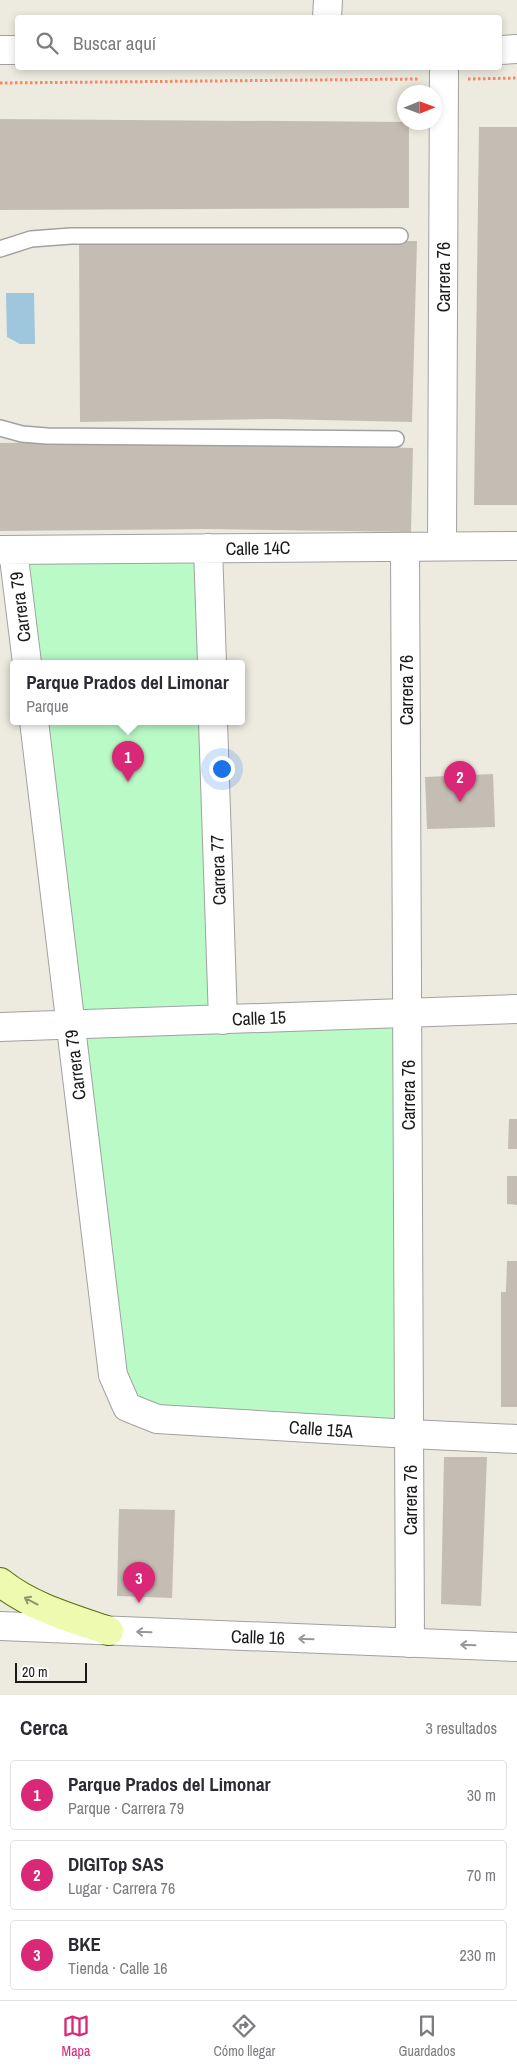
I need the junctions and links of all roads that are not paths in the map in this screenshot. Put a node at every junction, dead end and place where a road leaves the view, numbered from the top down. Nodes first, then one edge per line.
1 (328, 0) edge
2 (327, 15) edge
3 (0, 50) edge
4 (15, 50) edge
5 (502, 50) edge
6 (517, 50) edge
7 (444, 73) edge
8 (400, 236) dead end
9 (0, 249) edge
10 (0, 428) edge
11 (396, 439) dead end
12 (442, 546) junction
13 (517, 546) edge
14 (405, 547) junction
15 (208, 548) junction
16 (7, 550) edge
17 (26, 660) edge
18 (212, 660) edge
19 (34, 725) edge
20 (214, 725) edge
21 (517, 1009) edge
22 (407, 1013) junction
23 (223, 1020) junction
24 (70, 1025) junction
25 (0, 1027) edge
26 (127, 1407) joint
27 (410, 1434) junction
28 (517, 1438) edge
29 (0, 1582) edge
30 (0, 1626) edge
31 (109, 1631) junction
32 (410, 1643) junction
33 (517, 1647) edge

1 - 2 street
3 - 4 street
5 - 6 street
7 - 12 street, Carrera 76
8 - 9 lane
10 - 11 lane
12 - 13 street, Calle 14C
12 - 14 street, Calle 14C
14 - 15 street, Calle 14C
14 - 22 street, Carrera 76
15 - 16 street, Calle 14C
15 - 18 street
16 - 17 street, Carrera 79
19 - 24 street, Carrera 79
20 - 23 street, Carrera 77
21 - 22 street, Calle 15
22 - 23 street, Calle 15
22 - 27 street, Carrera 76
23 - 24 street, Calle 15
24 - 25 street, Calle 15
24 - 26 street, Carrera 79
26 - 27 street, Calle 15A
27 - 28 street, Calle 15A
27 - 32 street, Carrera 76
31 -> 29 main road
30 - 31 street, Calle 16
32 -> 31 street, Calle 16
33 -> 32 street, Calle 16

